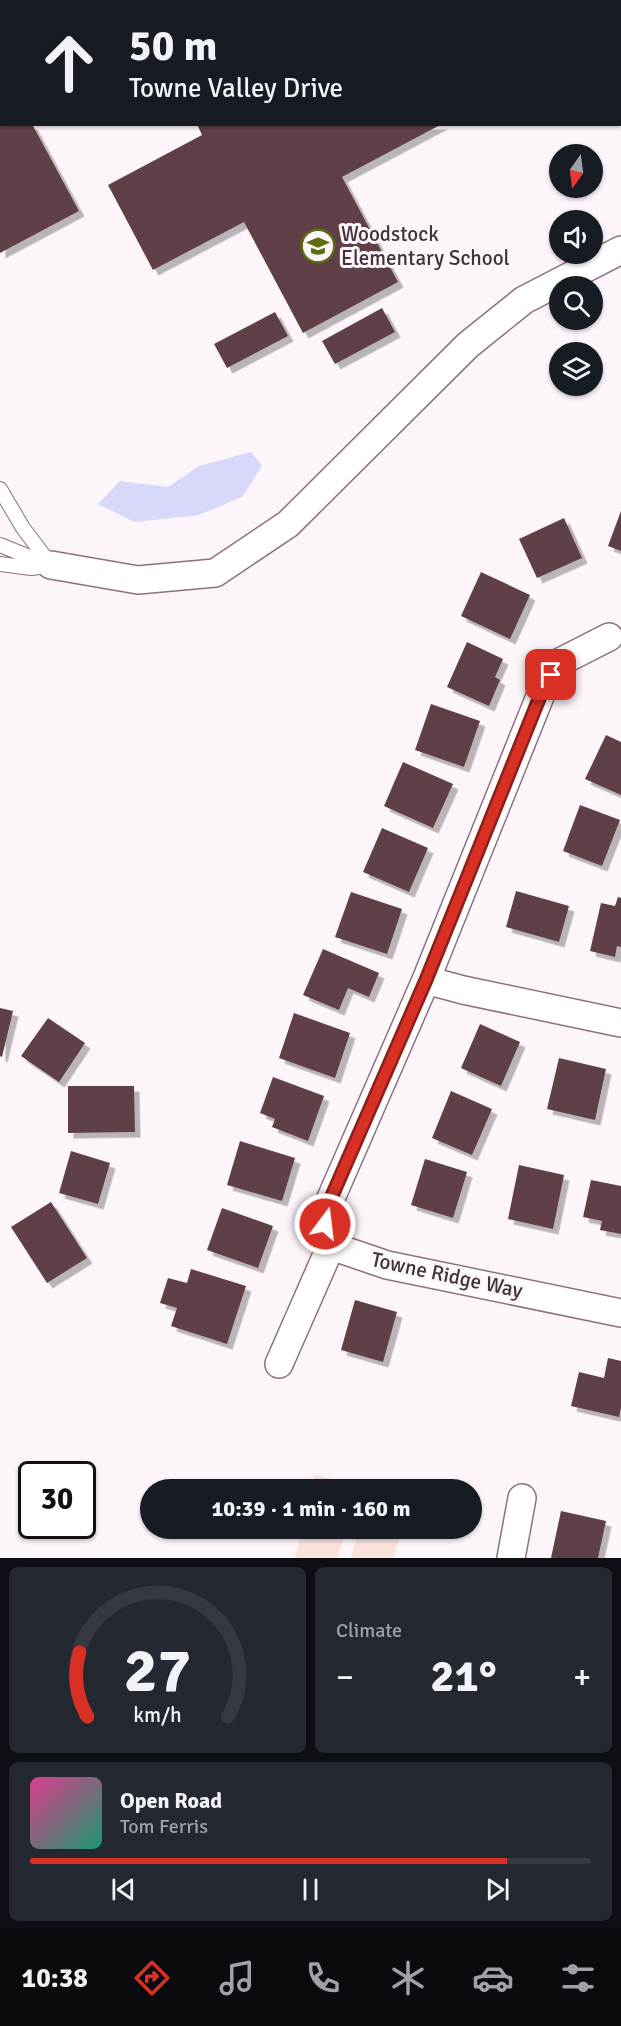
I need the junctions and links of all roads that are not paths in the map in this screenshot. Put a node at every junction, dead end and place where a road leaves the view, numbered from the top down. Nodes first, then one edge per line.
1 (621, 250) edge
2 (0, 489) edge
3 (0, 545) edge
4 (0, 564) edge
5 (51, 566) junction
6 (609, 637) dead end
7 (426, 980) junction
8 (621, 1023) edge
9 (333, 1241) junction
10 (621, 1312) edge
11 (279, 1364) dead end
12 (522, 1498) dead end
13 (511, 1558) edge

1 - 5 street
2 - 5 lane
3 - 5 lane
4 - 5 lane
6 - 7 street
7 - 8 street
7 - 9 street
9 - 10 street, Towne Ridge Way
9 - 11 street
12 - 13 street

